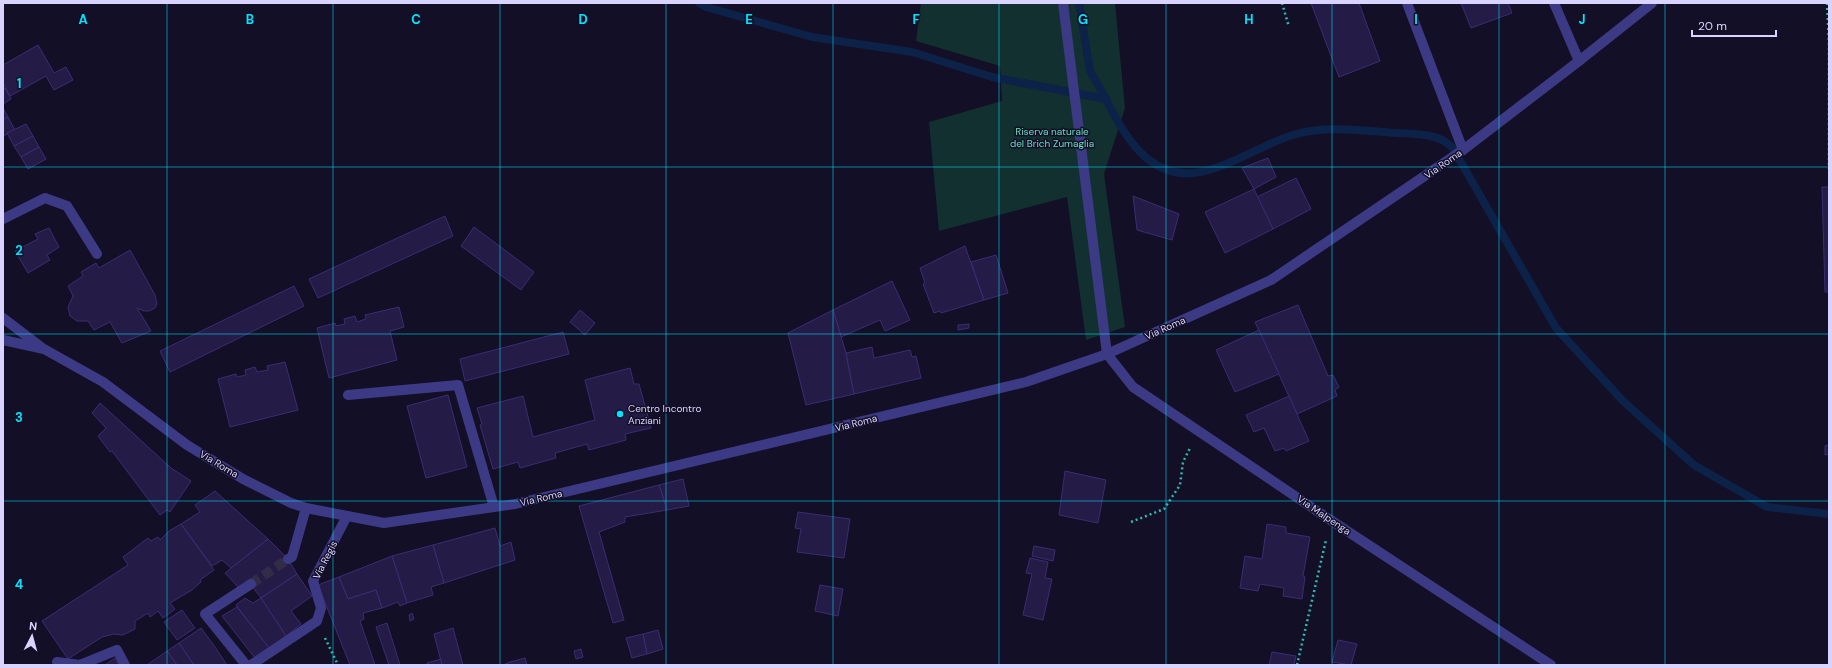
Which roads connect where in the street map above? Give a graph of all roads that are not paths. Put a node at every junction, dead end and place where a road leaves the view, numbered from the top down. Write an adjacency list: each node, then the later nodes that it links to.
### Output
1 (1064, 3): 12 (street)
2 (1407, 3): 6 (street)
3 (1554, 3): 5 (street)
4 (1652, 3): 5 (street, Via Roma)
5 (1579, 61): 6 (street, Via Roma)
6 (1462, 151): 12 (street, Via Roma)
7 (3, 219): 8 (street)
8 (97, 254)
9 (3, 318): 11 (street)
10 (3, 340): 11 (street, Via Roma)
11 (44, 349): 15 (street, Via Roma)
12 (1107, 354): 14 (street, Via Roma); 23 (street, Via Malpenga)
13 (348, 396): 14 (street)
14 (494, 507): 16 (street, Via Roma)
15 (306, 508): 16 (street, Via Roma); 17 (street)
16 (348, 516): 22 (street, Via Regis)
17 (288, 559)
18 (251, 584): 21 (street)
19 (57, 662): 20 (street)
20 (125, 665)
21 (246, 665)
22 (251, 665)
23 (1551, 665)

